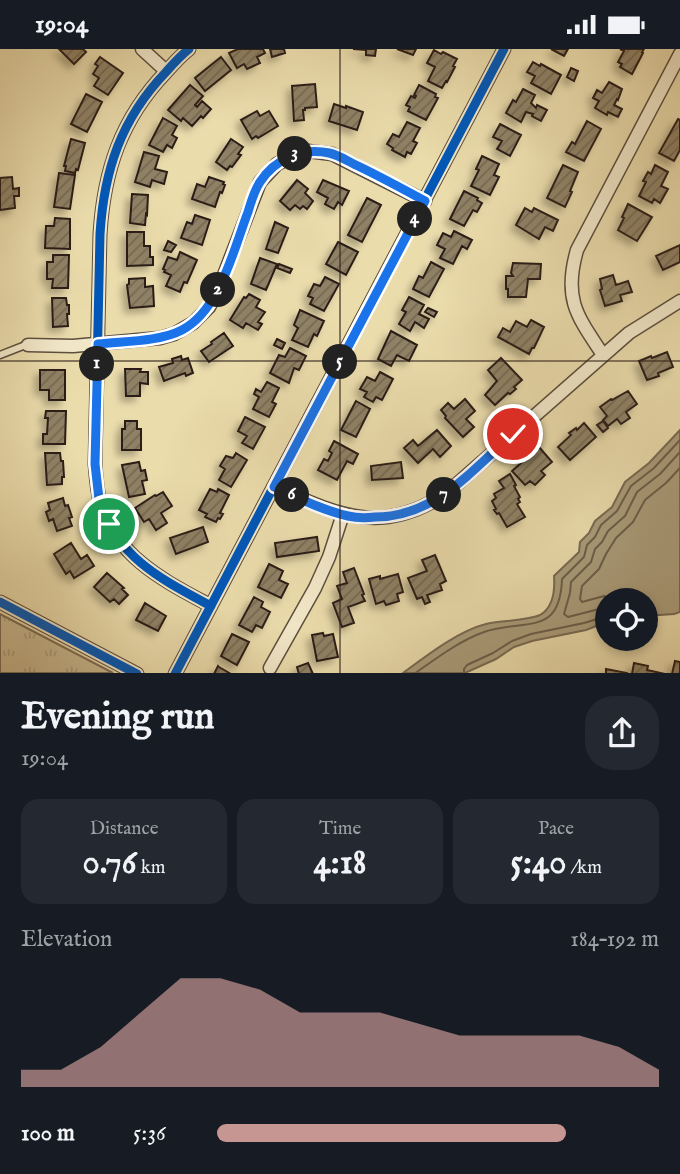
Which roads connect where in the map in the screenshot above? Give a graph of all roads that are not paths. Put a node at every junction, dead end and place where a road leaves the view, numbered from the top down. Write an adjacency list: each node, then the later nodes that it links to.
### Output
1 (142, 49): 5 (street)
2 (189, 49): 5 (street)
3 (501, 50): 6 (street)
4 (680, 54): 11 (street)
5 (166, 71): 8 (street)
6 (425, 201): 8 (street); 12 (street)
7 (680, 301): 11 (street)
8 (98, 344): 9 (street); 15 (street)
9 (29, 345): 10 (lane)
10 (0, 355)
11 (603, 355): 13 (street)
12 (274, 487): 13 (street); 15 (street)
13 (343, 514): 16 (street)
14 (0, 602): 17 (street)
15 (211, 606): 18 (street)
16 (270, 668)
17 (135, 673)
18 (177, 673)

